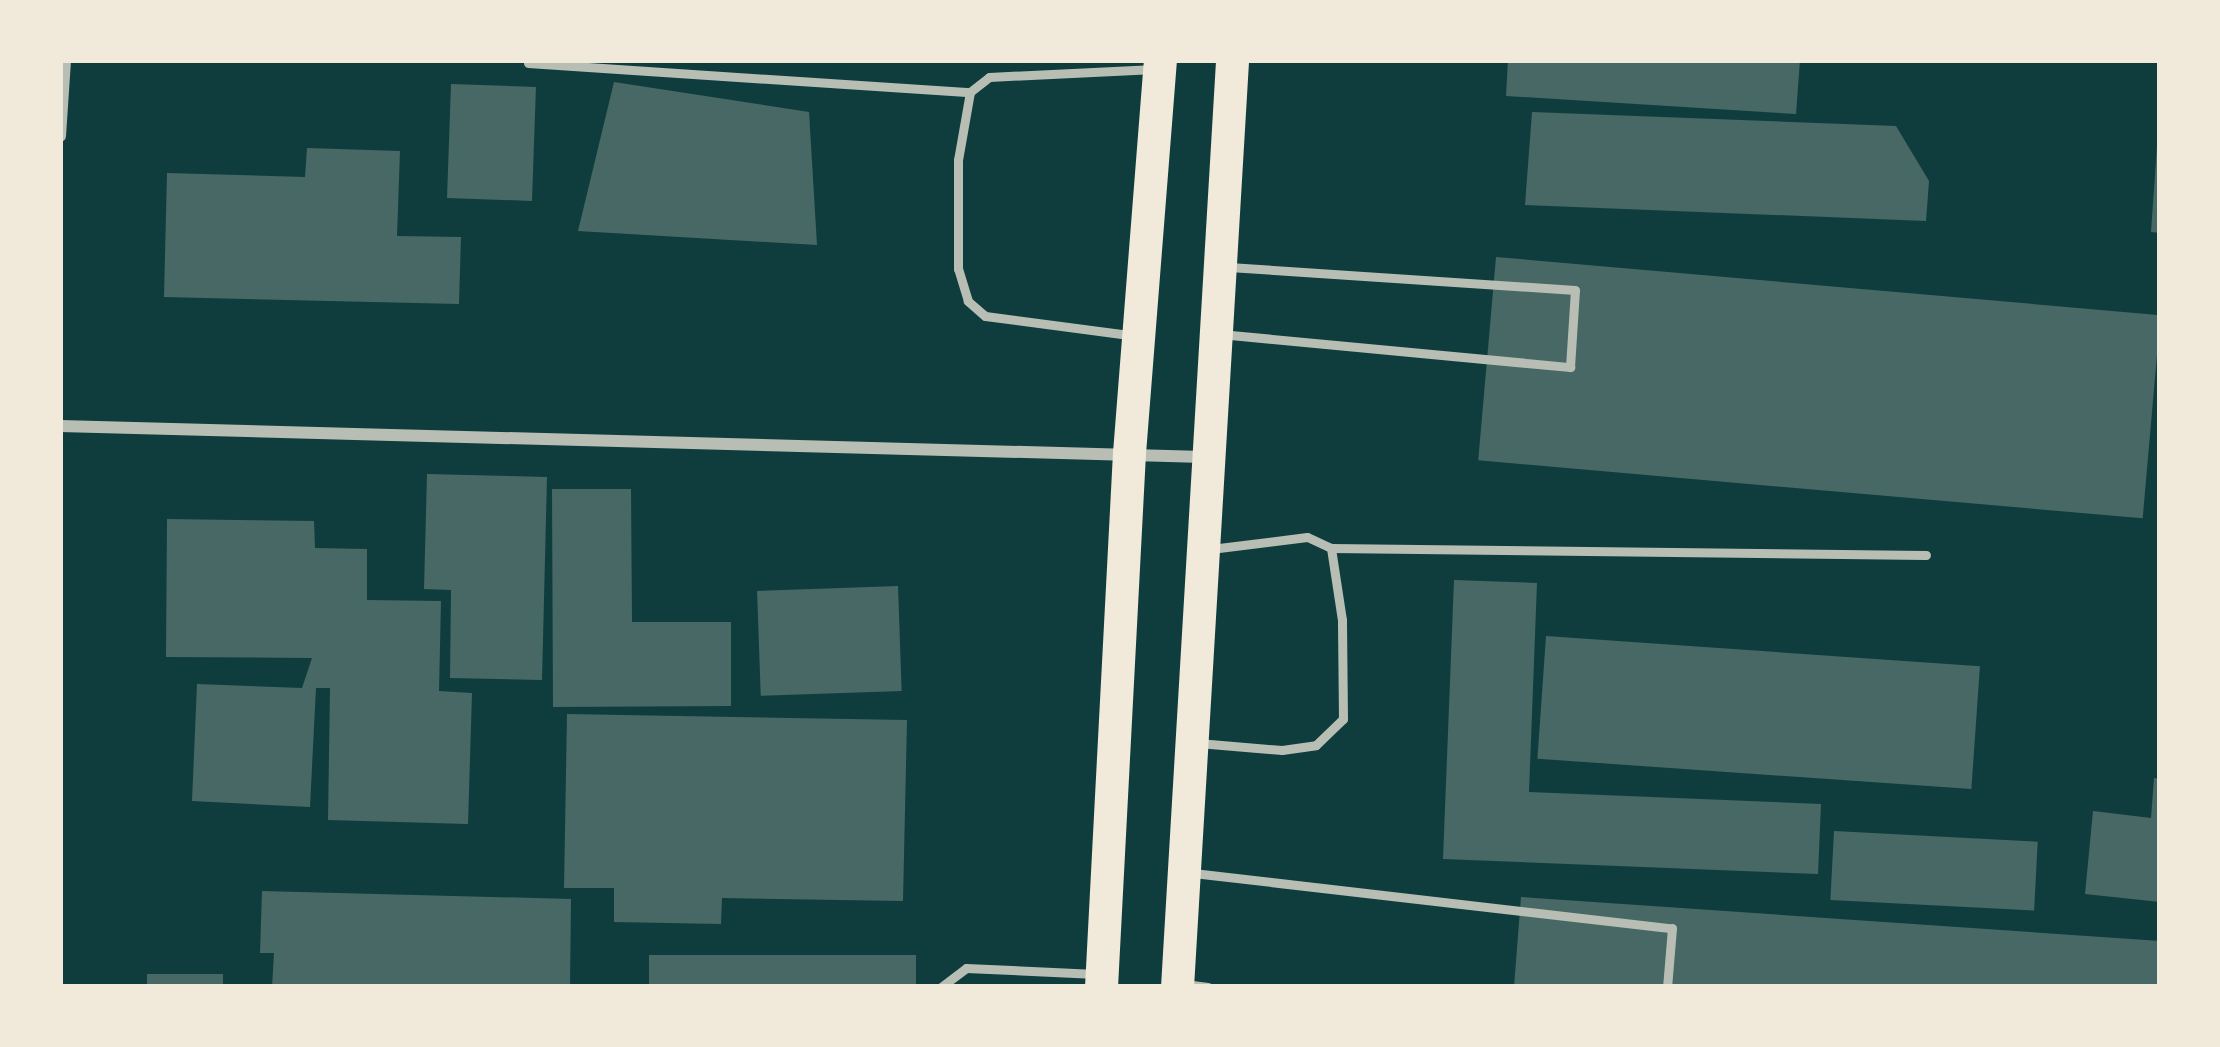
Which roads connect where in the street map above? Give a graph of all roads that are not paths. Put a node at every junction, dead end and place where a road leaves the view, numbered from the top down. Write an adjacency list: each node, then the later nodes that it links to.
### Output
1 (65, 60): 6 (street)
2 (1232, 60): 7 (highway)
3 (528, 63): 5 (lane)
4 (1160, 64): 5 (lane); 9 (highway)
5 (970, 92): 9 (lane)
6 (60, 136)
7 (1218, 266): 8 (highway); 8 (lane)
8 (1213, 333): 12 (highway)
9 (1140, 337): 11 (highway)
10 (60, 426): 11 (street)
11 (1129, 453): 12 (street); 18 (highway)
12 (1206, 457): 14 (highway)
13 (1331, 548): 14 (lane); 15 (lane); 16 (lane)
14 (1199, 550): 16 (highway)
15 (1926, 555)
16 (1193, 742): 17 (highway)
17 (1184, 872): 19 (highway); 21 (lane)
18 (1101, 981): 20 (lane)
19 (1188, 986)
20 (941, 987)
21 (1667, 987)

